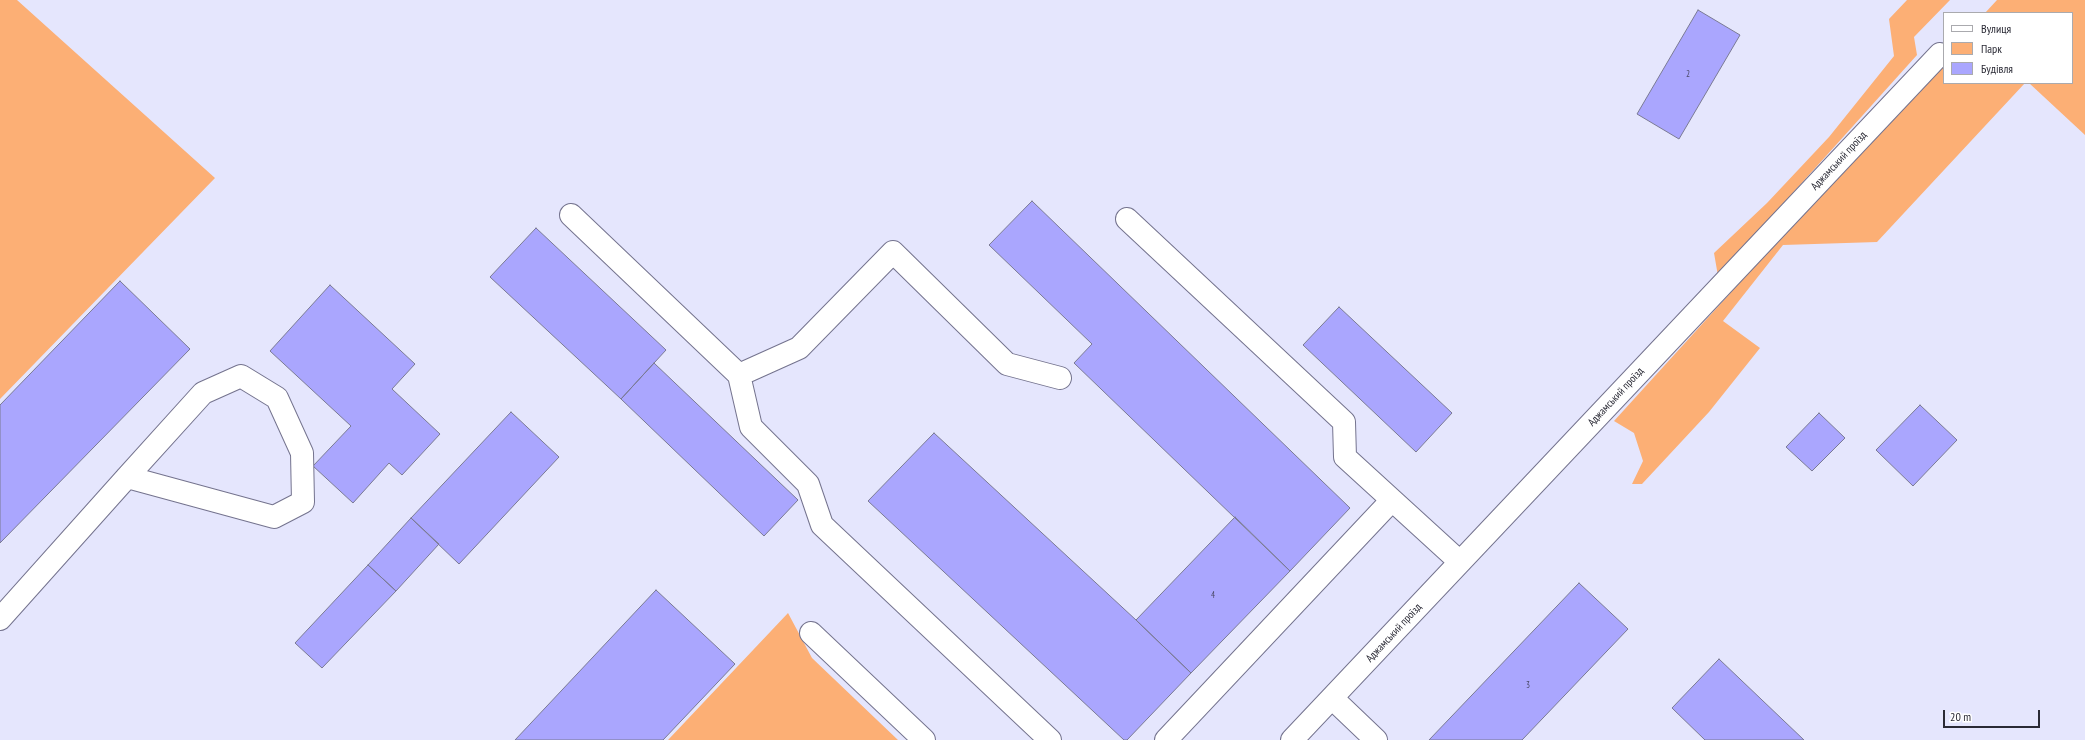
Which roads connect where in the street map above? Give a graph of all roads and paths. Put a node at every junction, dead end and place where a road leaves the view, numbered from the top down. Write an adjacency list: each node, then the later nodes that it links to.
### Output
1 (1940, 54): 8 (street, Аджамський проїзд)
2 (571, 215): 4 (street)
3 (1127, 219): 7 (street)
4 (739, 375): 5 (street); 13 (street)
5 (1060, 378)
6 (127, 477): 6 (street); 9 (street)
7 (1392, 500): 8 (street); 14 (street)
8 (1460, 562): 11 (street, Аджамський проїзд)
9 (0, 619)
10 (811, 633): 12 (street)
11 (1332, 698): 15 (street, Аджамський проїзд); 16 (street)
12 (924, 740)
13 (1050, 740)
14 (1166, 740)
15 (1292, 740)
16 (1376, 740)

